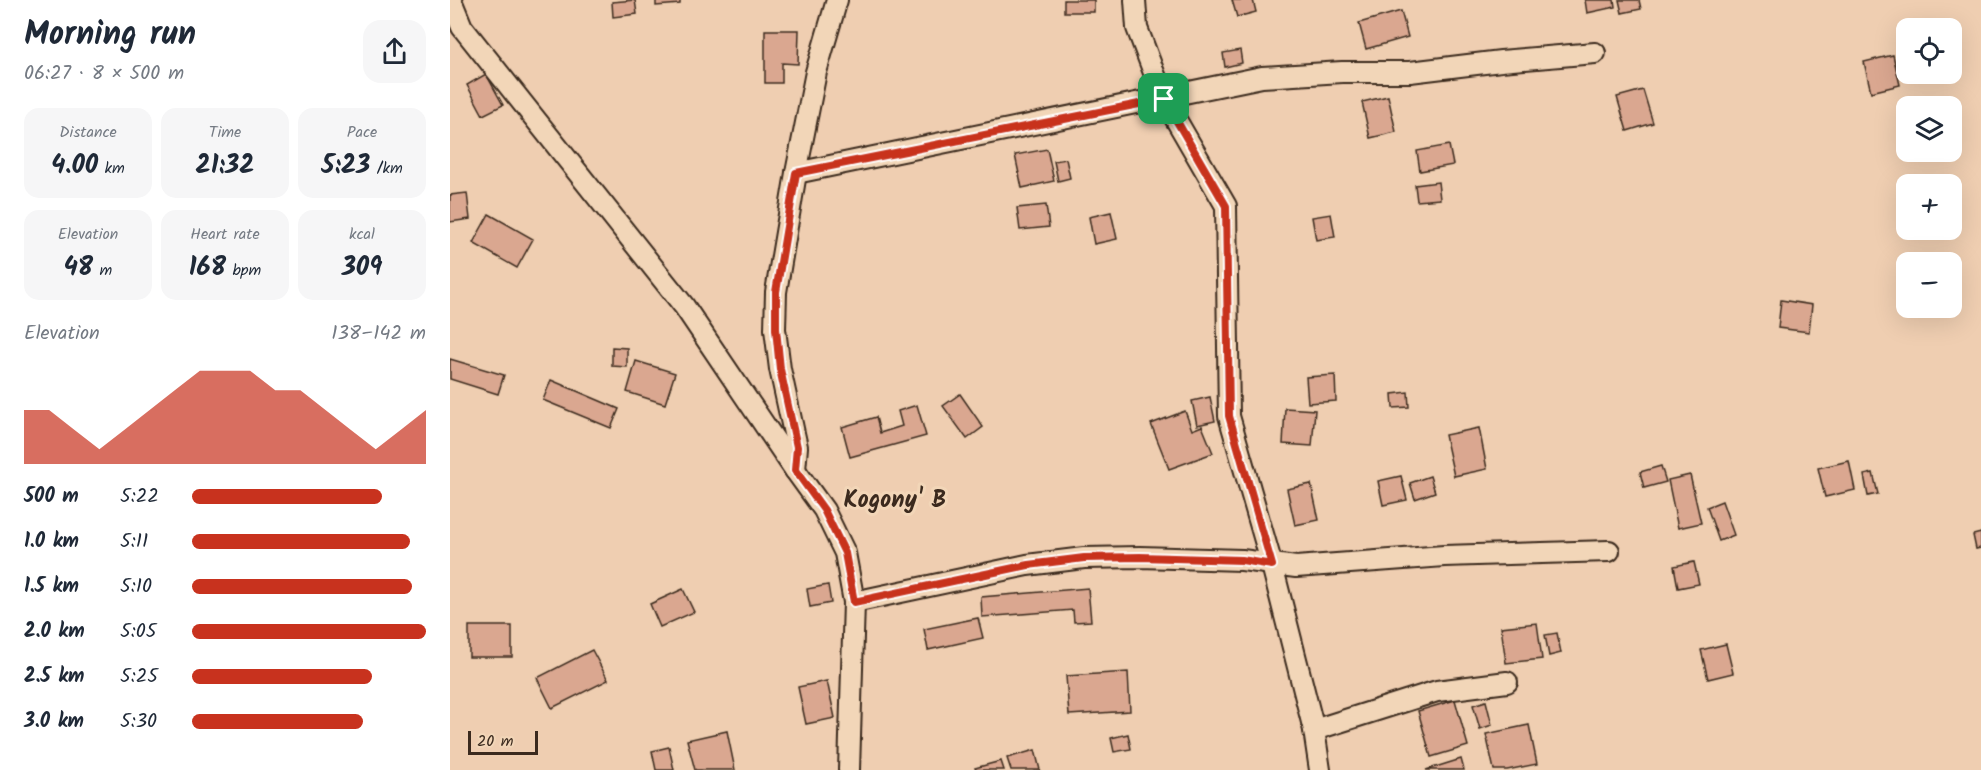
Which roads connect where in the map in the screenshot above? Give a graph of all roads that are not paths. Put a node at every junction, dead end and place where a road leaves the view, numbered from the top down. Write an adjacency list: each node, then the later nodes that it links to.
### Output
1 (450, 0): 4 (street)
2 (837, 0): 7 (street)
3 (1135, 0): 6 (street)
4 (456, 30): 8 (street)
5 (1595, 53): 6 (street)
6 (1164, 99): 7 (street); 10 (street)
7 (796, 173): 8 (street)
8 (795, 470): 11 (street)
9 (1609, 551): 10 (street)
10 (1272, 565): 11 (street); 13 (street)
11 (854, 602): 14 (street)
12 (1507, 682): 13 (street)
13 (1314, 730): 15 (street)
14 (849, 770)
15 (1320, 770)

